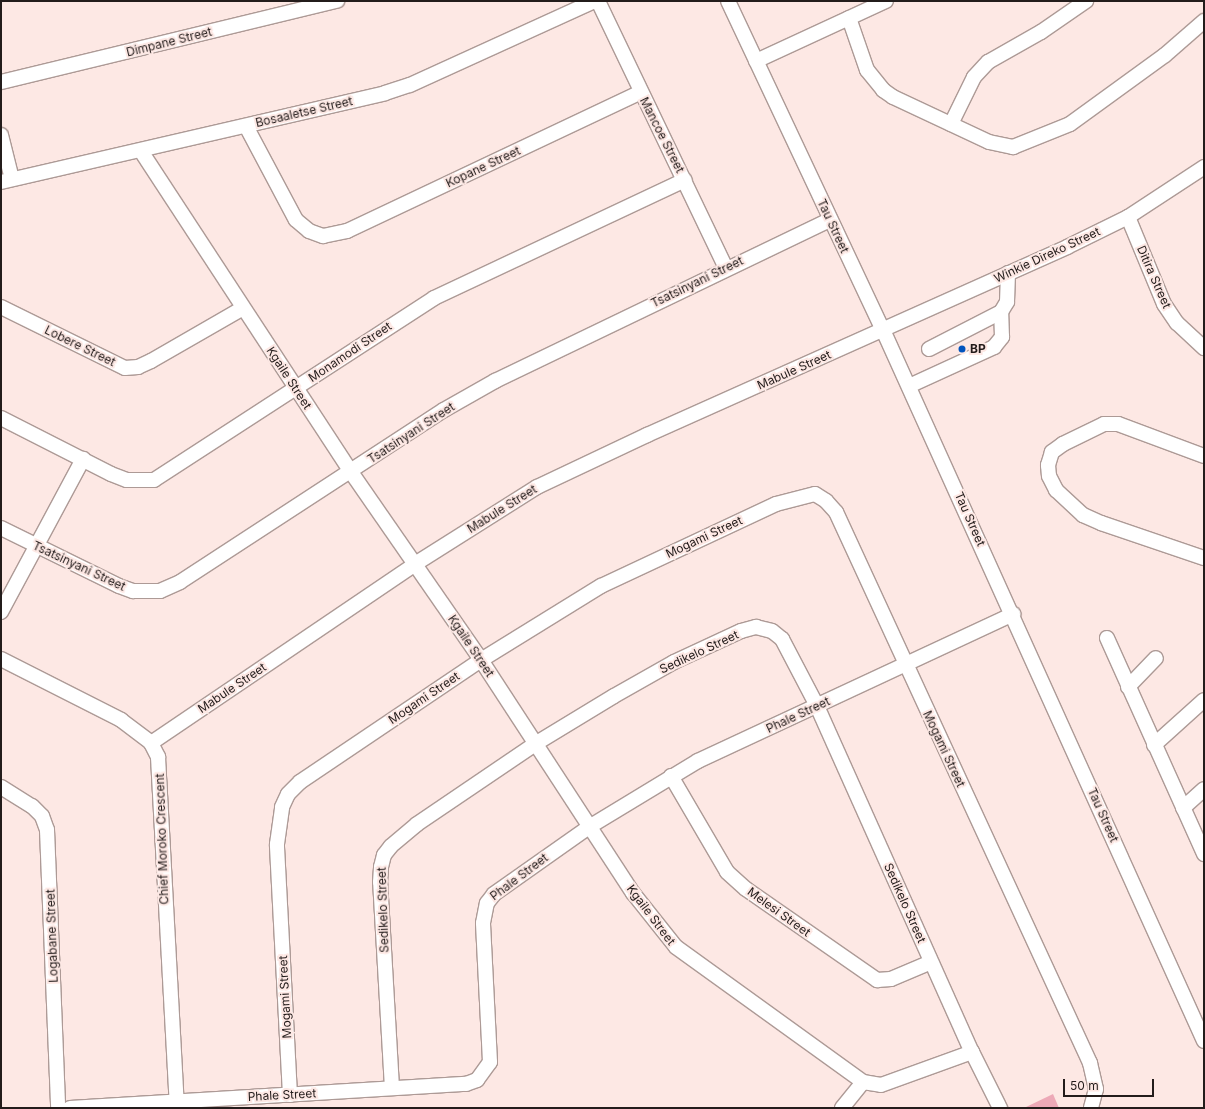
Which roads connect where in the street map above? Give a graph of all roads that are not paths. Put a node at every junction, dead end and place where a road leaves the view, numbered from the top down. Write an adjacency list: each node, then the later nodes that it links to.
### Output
1 (337, 1): 10 (street, Dimpane Street)
2 (594, 1): 13 (street, Bosaaletse Street)
3 (598, 1): 11 (street, Mancoe Street)
4 (728, 1): 9 (street, Tau Street)
5 (886, 1): 7 (street)
6 (1086, 1): 12 (street)
7 (849, 18): 9 (street); 12 (street)
8 (1204, 21): 12 (street)
9 (756, 61): 20 (street, Tau Street)
10 (1, 82)
11 (641, 92): 13 (street, Kopane Street); 18 (street, Mancoe Street)
12 (951, 124)
13 (246, 126): 15 (street, Bosaaletse Street)
14 (1, 135): 17 (street)
15 (141, 151): 17 (street, Bosaaletse Street); 24 (street, Kgaile Street)
16 (1204, 167): 19 (street, Winkie Direko Street)
17 (6, 180)
18 (685, 180): 21 (street, Mancoe Street); 30 (street, Monamodi Street)
19 (1128, 217): 22 (street, Winkie Direko Street); 27 (street, Ditira Street)
20 (830, 220): 21 (street, Tsatsinyani Street); 26 (street, Tau Street)
21 (726, 268): 34 (street, Tsatsinyani Street)
22 (1008, 273): 25 (street); 26 (street, Winkie Direko Street)
23 (1, 307): 24 (street, Lobere Street)
24 (243, 308): 30 (street, Kgaile Street)
25 (1001, 312): 28 (street); 29 (street)
26 (883, 330): 29 (street, Tau Street); 38 (street, Mabule Street)
27 (1204, 348)
28 (929, 349)
29 (909, 386): 40 (street, Tau Street)
30 (296, 389): 33 (street, Monamodi Street); 34 (street, Kgaile Street)
31 (1, 418): 33 (street, Monamodi Street)
32 (1204, 456): 37 (street)
33 (83, 459): 36 (street)
34 (351, 472): 36 (street, Tsatsinyani Street); 38 (street, Kgaile Street)
35 (1, 528): 36 (street, Tsatsinyani Street)
36 (37, 546): 39 (street)
37 (1204, 558)
38 (415, 564): 44 (street, Kgaile Street); 49 (street, Mabule Street)
39 (1, 612)
40 (1013, 614): 45 (street, Phale Street); 59 (street, Tau Street)
41 (1107, 638): 46 (street)
42 (1156, 658): 46 (street)
43 (1, 659): 49 (street)
44 (481, 660): 45 (street, Mogami Street); 50 (street, Kgaile Street); 63 (street, Mogami Street)
45 (905, 664): 48 (street, Phale Street); 65 (street, Mogami Street)
46 (1128, 687): 51 (street)
47 (1204, 700): 51 (street)
48 (817, 706): 50 (street, Sedikelo Street); 52 (street, Phale Street); 58 (street, Sedikelo Street)
49 (151, 743): 64 (street, Chief Moroko Crescent)
50 (535, 744): 56 (street, Kgaile Street); 62 (street, Sedikelo Street)
51 (1154, 745): 55 (street)
52 (672, 776): 56 (street, Phale Street); 58 (street, Melesi Street)
53 (1, 787): 66 (street, Logabane Street)
54 (1204, 789): 55 (street)
55 (1183, 808): 57 (street)
56 (589, 827): 61 (street, Kgaile Street); 62 (street, Phale Street)
57 (1204, 854)
58 (931, 962): 60 (street, Sedikelo Street)
59 (1204, 1041)
60 (972, 1052): 61 (street); 69 (street, Sedikelo Street)
61 (863, 1082): 68 (street)
62 (392, 1088): 63 (street, Phale Street)
63 (290, 1095): 64 (street, Phale Street)
64 (177, 1105): 67 (street, Phale Street)
65 (1093, 1105)
66 (58, 1108)
67 (70, 1108)
68 (842, 1108)
69 (1000, 1108)

